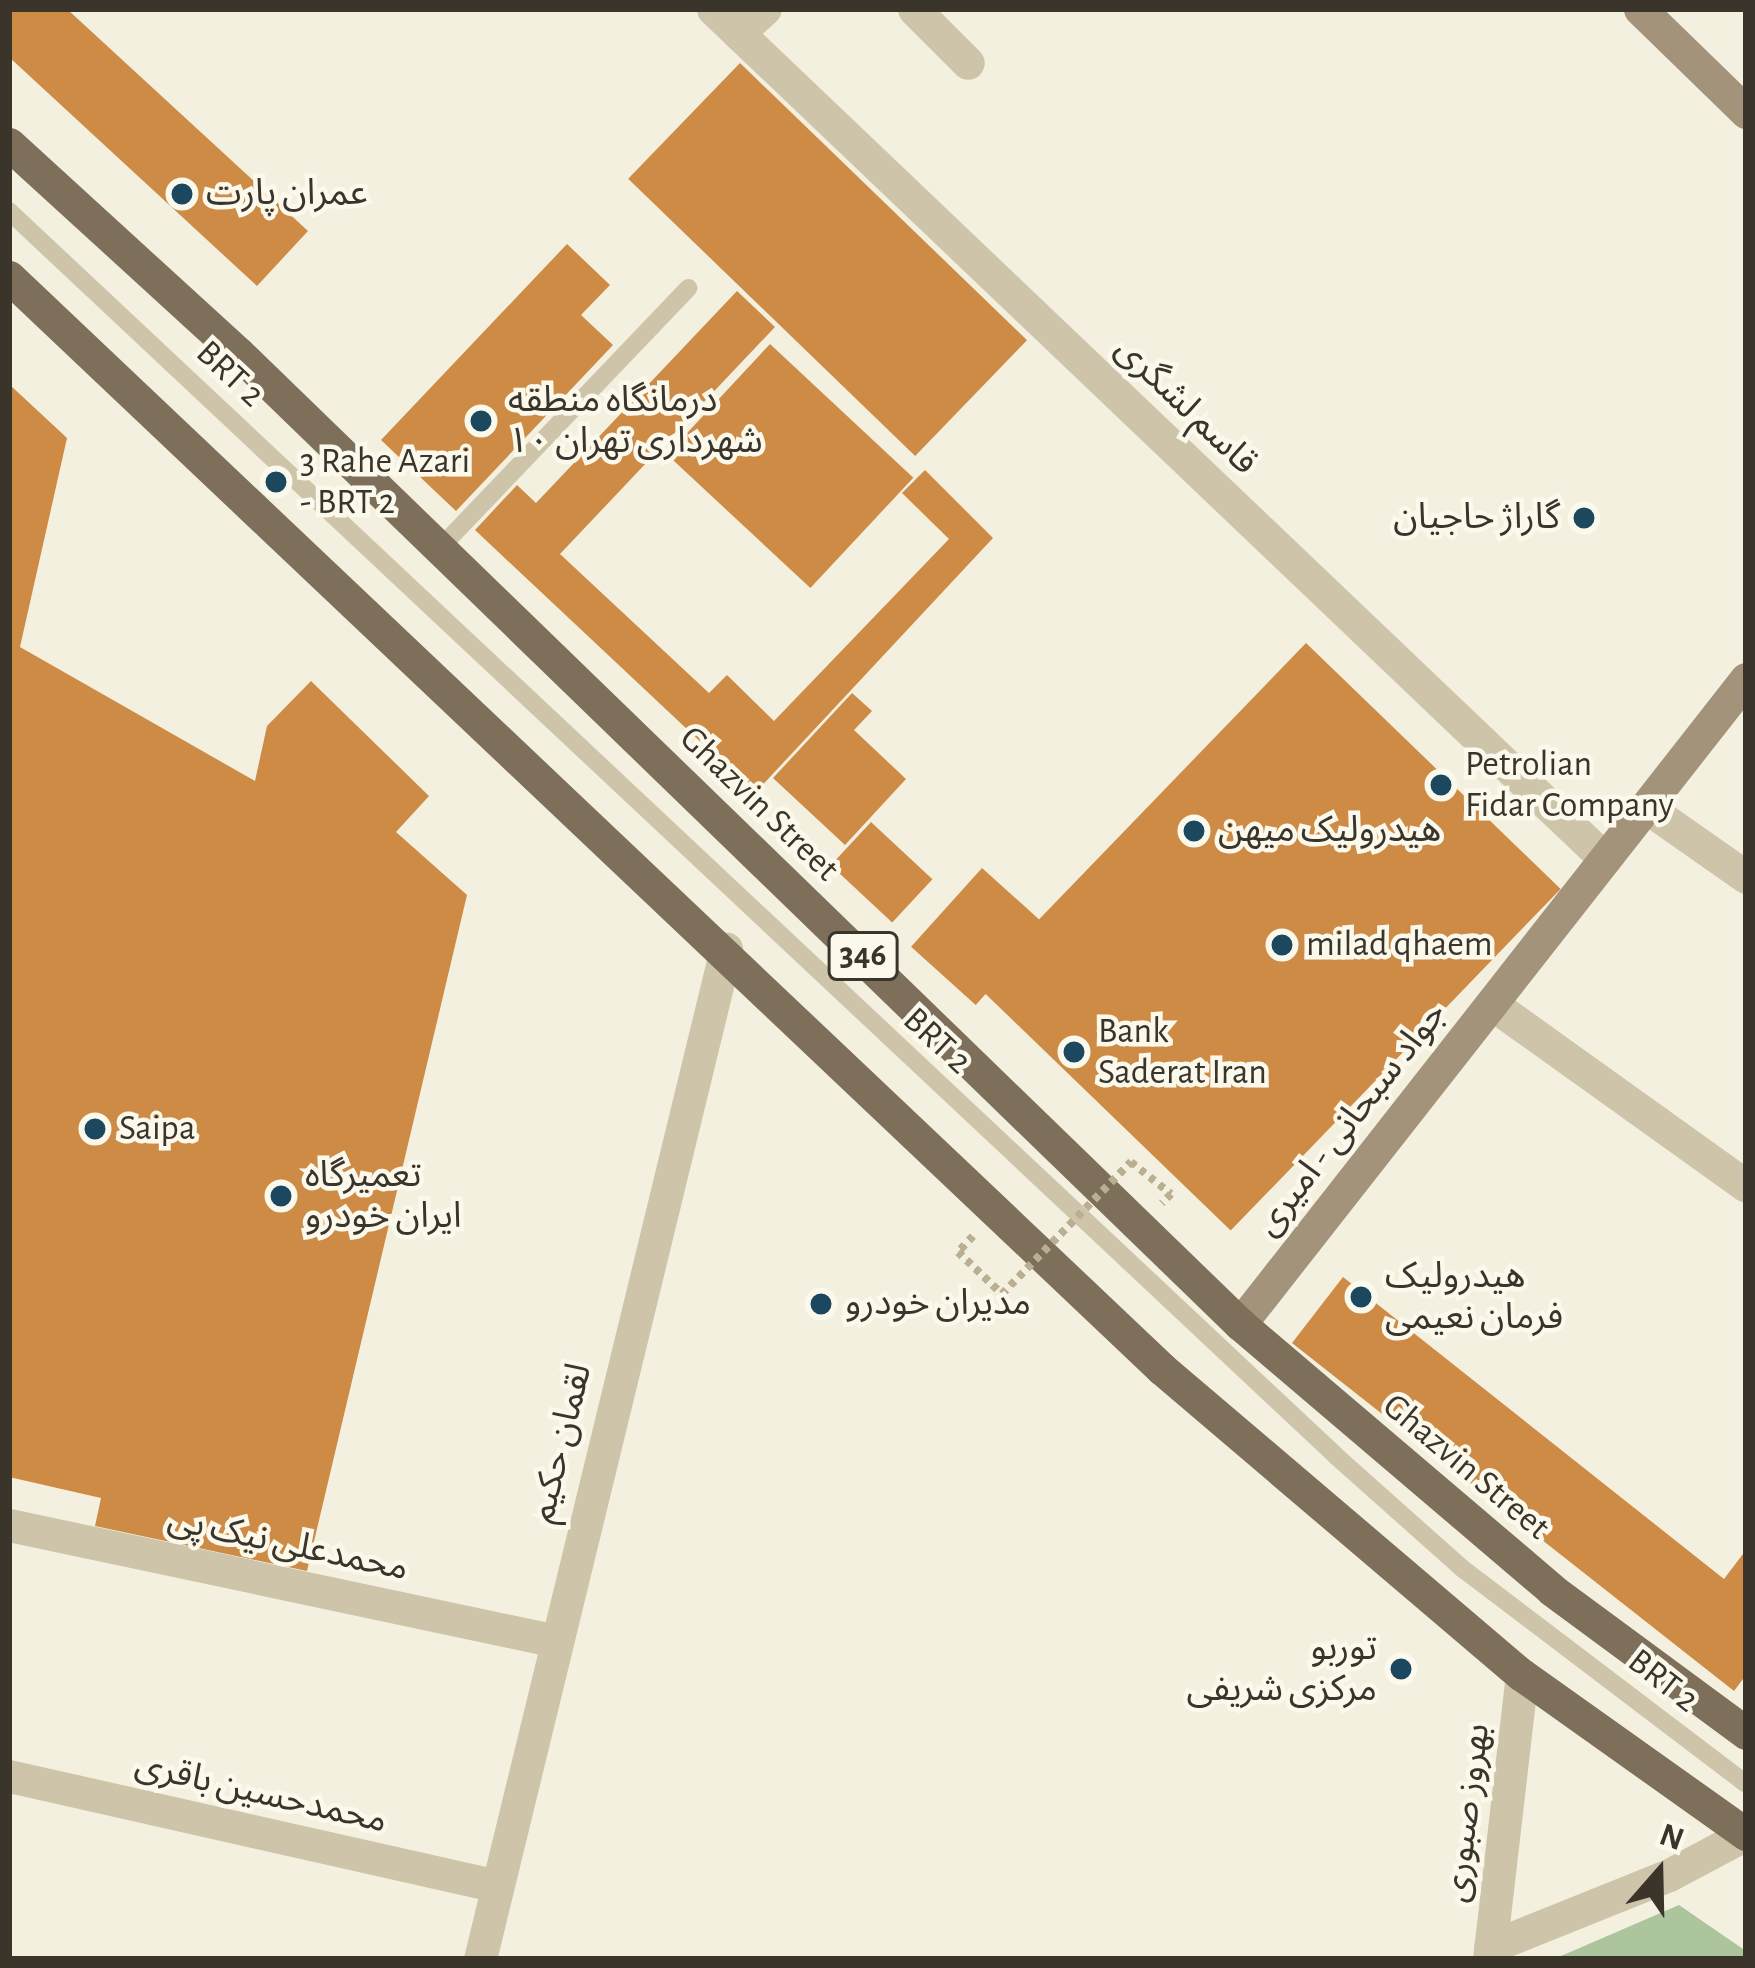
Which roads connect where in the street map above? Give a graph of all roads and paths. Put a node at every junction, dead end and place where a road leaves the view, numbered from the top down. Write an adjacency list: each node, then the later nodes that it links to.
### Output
1 (713, 9): 5 (street, قاسم لشگری)
2 (765, 9): 5 (street)
3 (914, 9): 6 (street)
4 (1640, 9): 7 (main road)
5 (738, 33): 15 (street, قاسم لشگری)
6 (968, 63)
7 (1746, 112)
8 (9, 144): 12 (main road, Ghazvin Street / 346)
9 (9, 212): 28 (lane, BRT 2)
10 (9, 277): 17 (main road, 346)
11 (688, 287): 12 (lane)
12 (439, 549): 22 (main road, Ghazvin Street / 346)
13 (1746, 679): 14 (main road, جواد سبحانی - امیری)
14 (1646, 807): 15 (main road, جواد سبحانی - امیری); 16 (street)
15 (1605, 859): 18 (main road, جواد سبحانی - امیری)
16 (1746, 878)
17 (726, 949): 24 (street, لقمان حکیم); 25 (main road, 346)
18 (1492, 1004): 19 (street); 22 (main road, جواد سبحانی - امیری)
19 (1746, 1186)
20 (1171, 1194): 21 (path, bridge)
21 (958, 1252)
22 (1240, 1324): 26 (main road, Ghazvin Street / 346)
23 (9, 1525): 24 (street, محمدعلی نیک پی)
24 (552, 1640): 30 (street, لقمان حکیم)
25 (1522, 1675): 29 (main road, 346); 31 (street, بهروز صبوری)
26 (1746, 1733)
27 (9, 1776): 30 (street, محمدحسین باقری)
28 (1746, 1784)
29 (1746, 1834): 31 (street)
30 (496, 1886): 32 (street, لقمان حکیم)
31 (1490, 1953)
32 (480, 1959)

